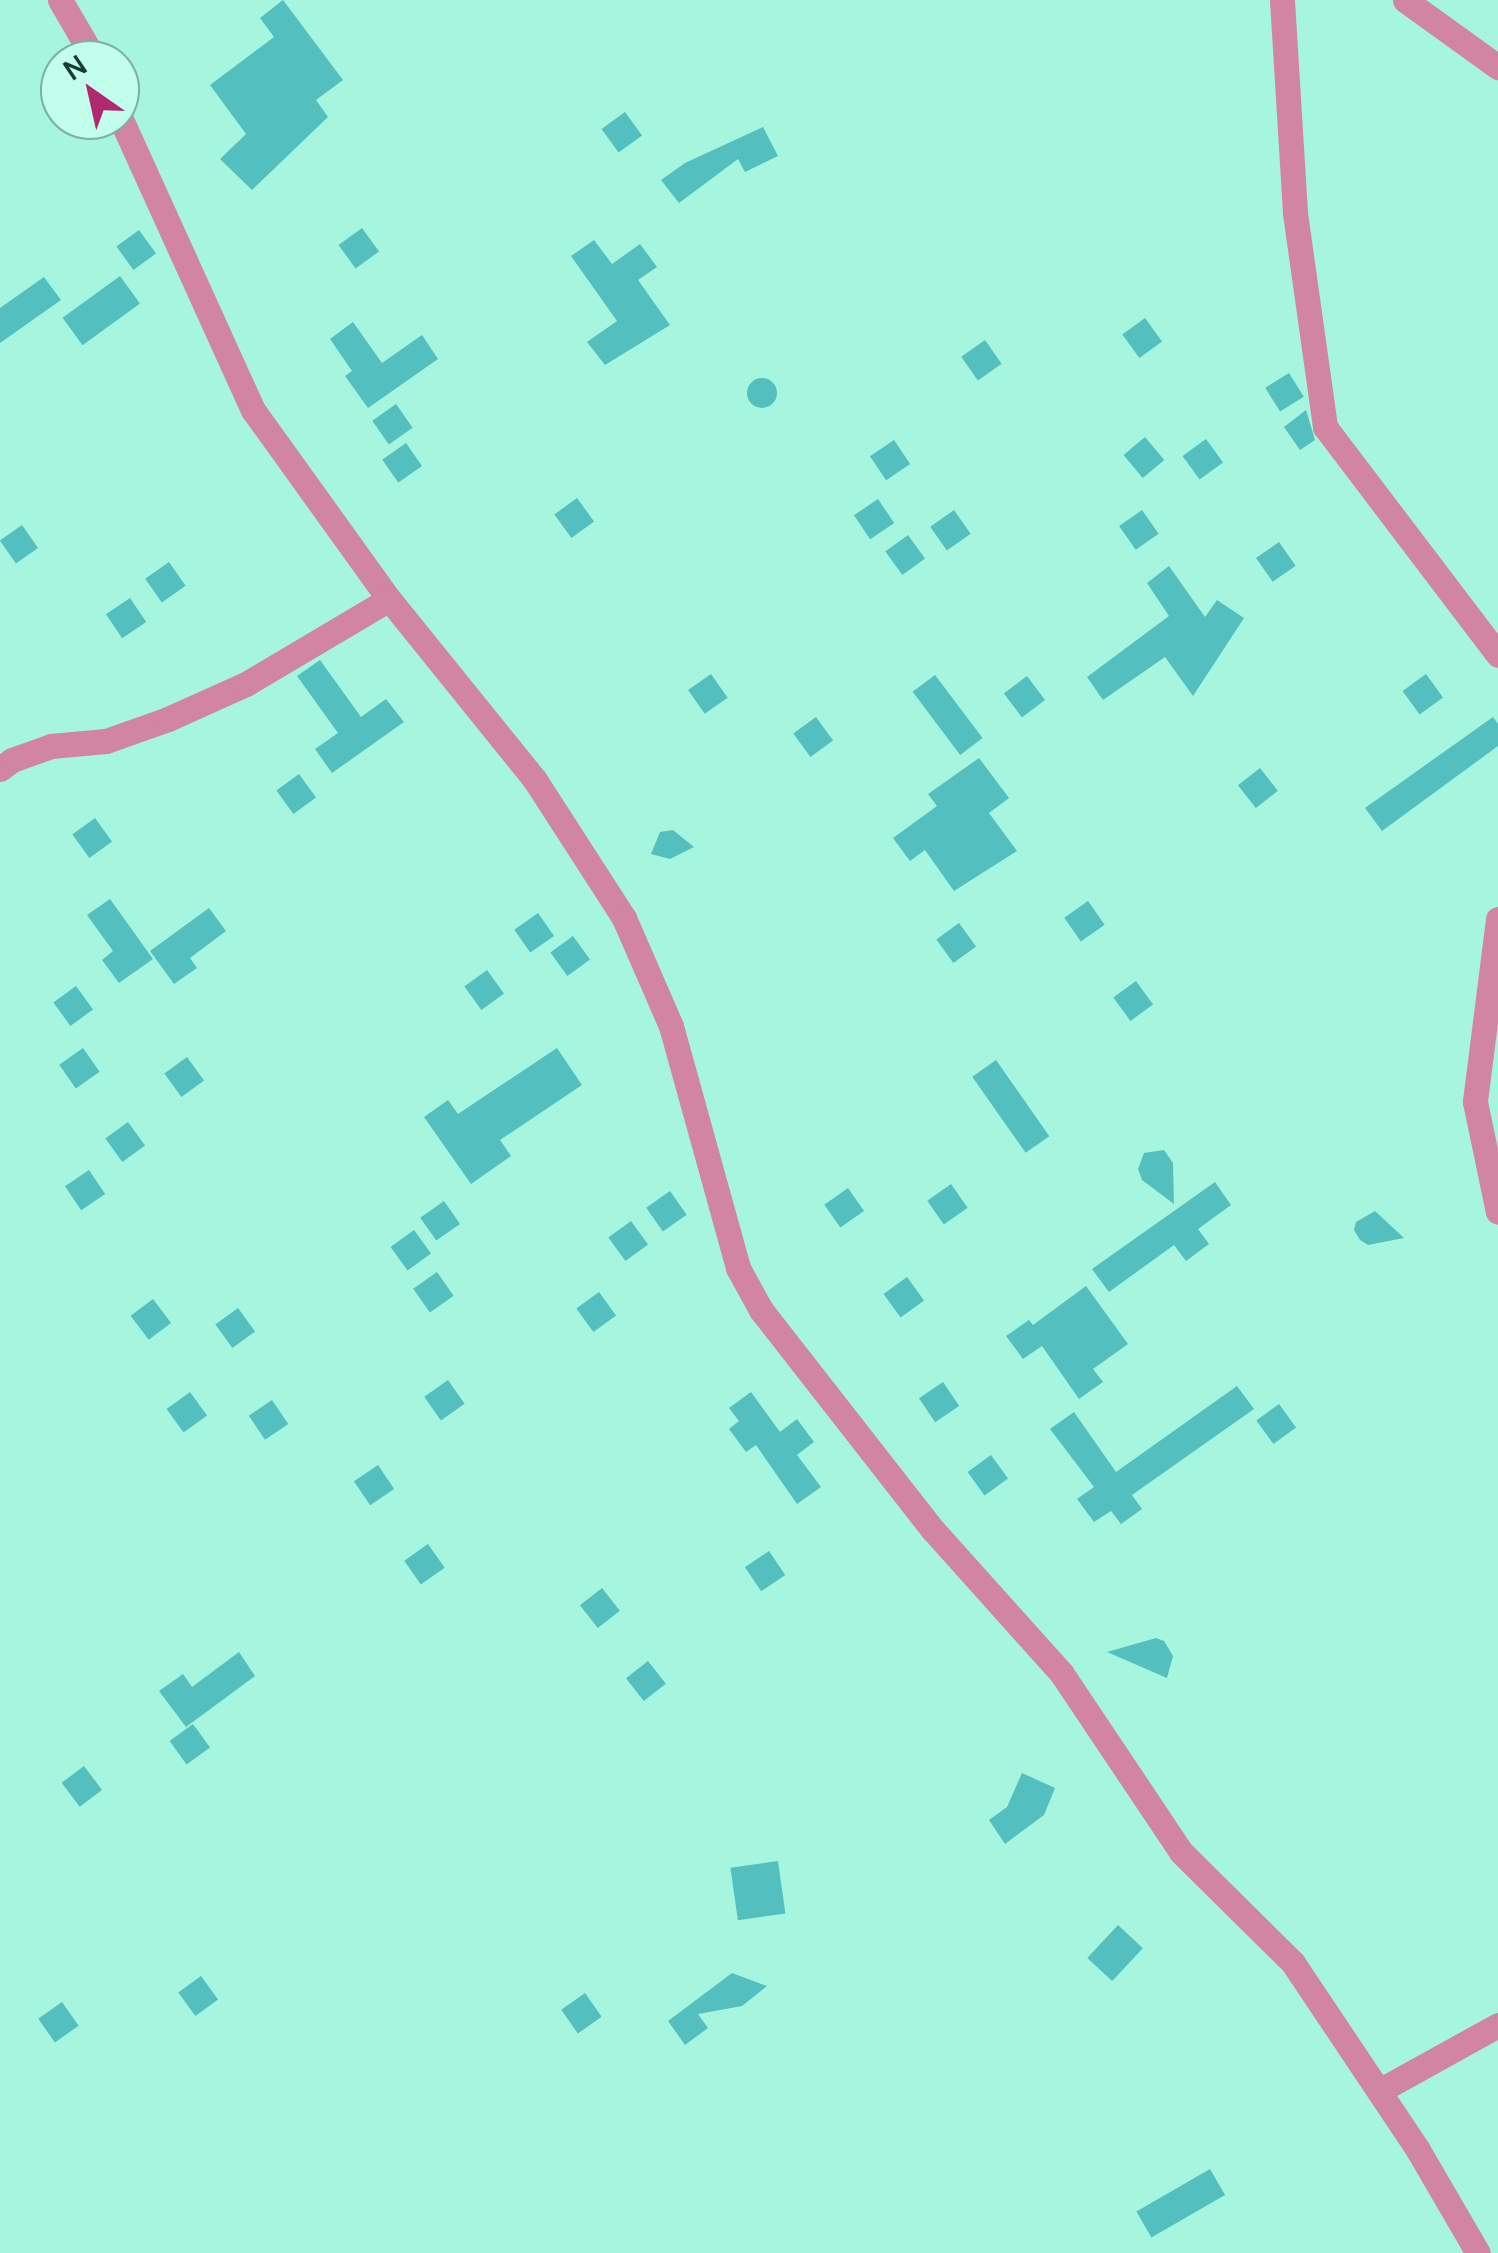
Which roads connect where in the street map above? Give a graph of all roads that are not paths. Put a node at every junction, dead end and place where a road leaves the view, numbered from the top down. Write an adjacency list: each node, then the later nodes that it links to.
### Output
1 (60, 0): 4 (street)
2 (1282, 0): 8 (street)
3 (1404, 0): 5 (street)
4 (83, 40)
5 (1498, 67)
6 (130, 140): 7 (street)
7 (389, 599): 9 (street); 13 (street)
8 (1498, 655)
9 (0, 769)
10 (1498, 919): 11 (street)
11 (1498, 1212)
12 (1498, 2025): 13 (street)
13 (1380, 2091): 14 (street)
14 (1478, 2253)

